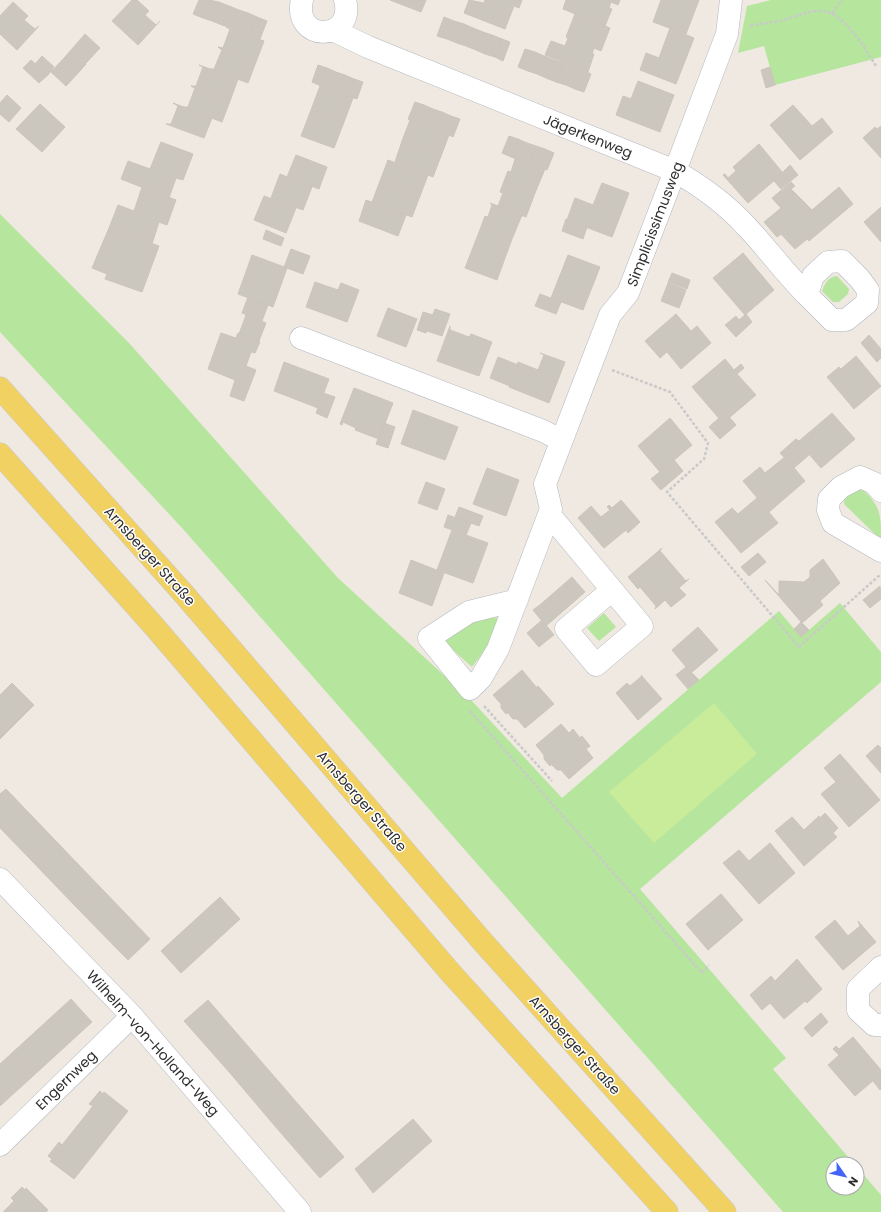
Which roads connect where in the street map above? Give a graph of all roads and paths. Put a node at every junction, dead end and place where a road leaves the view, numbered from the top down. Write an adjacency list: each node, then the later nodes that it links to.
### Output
1 (302, 0): 7 (street, Jägerkenweg)
2 (345, 0): 7 (street)
3 (731, 0): 6 (street, Simplicissimusweg)
4 (842, 0): 5 (path)
5 (832, 13): 6 (path); 8 (path)
6 (728, 24): 9 (street, Simplicissimusweg)
7 (333, 30): 9 (street, Jägerkenweg)
8 (876, 66)
9 (675, 171): 10 (street, Jägerkenweg); 12 (street, Simplicissimusweg)
10 (807, 295)
11 (301, 338): 14 (street)
12 (591, 363): 14 (street, Simplicissimusweg); 19 (path)
13 (0, 388): 32 (main road, Arnsberger Straße)
14 (561, 440): 17 (street, Simplicissimusweg)
15 (0, 454): 31 (main road)
16 (881, 491): 18 (street)
17 (549, 514): 20 (street); 21 (street, Simplicissimusweg)
18 (881, 551)
19 (881, 574)
20 (612, 590)
21 (517, 600): 22 (street, Simplicissimusweg); 22 (street)
22 (470, 689): 23 (path); 25 (path)
23 (552, 782)
24 (0, 879): 27 (street, Wilhelm-von-Holland-Weg)
25 (708, 965)
26 (881, 967): 28 (street)
27 (132, 1016): 29 (street, Engernweg); 30 (street, Wilhelm-von-Holland-Weg)
28 (881, 1025)
29 (0, 1145)
30 (300, 1212)
31 (668, 1212)
32 (726, 1212)

